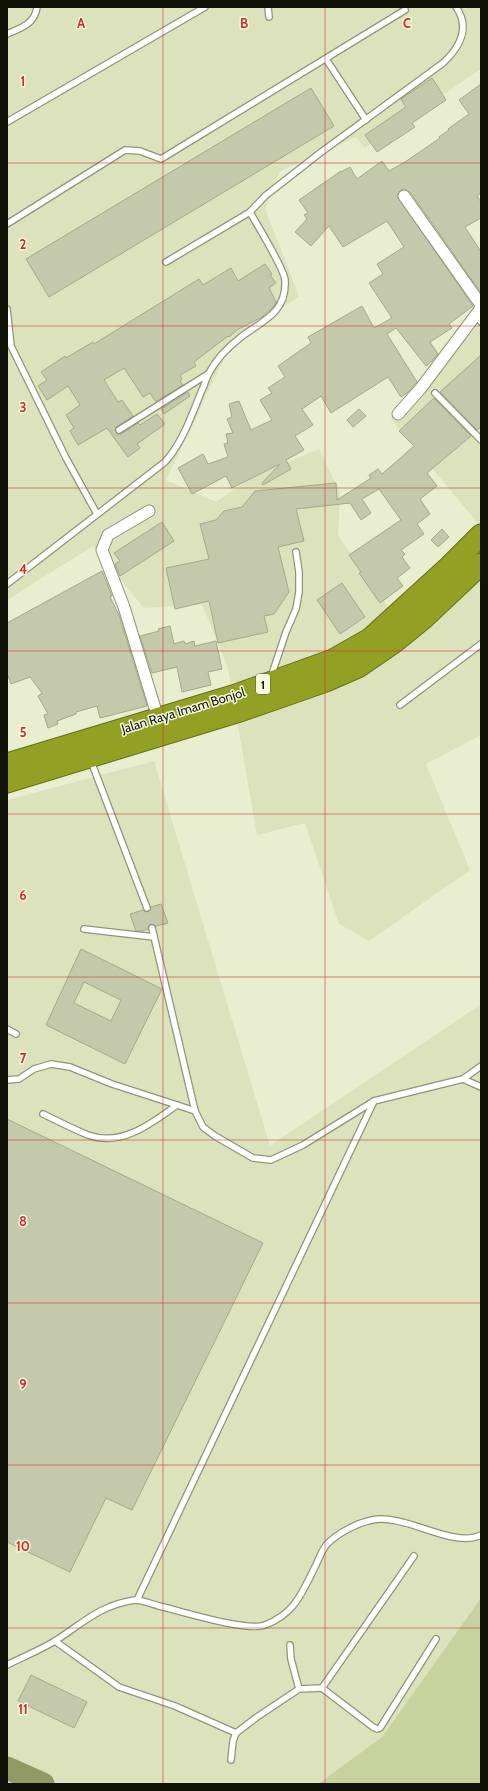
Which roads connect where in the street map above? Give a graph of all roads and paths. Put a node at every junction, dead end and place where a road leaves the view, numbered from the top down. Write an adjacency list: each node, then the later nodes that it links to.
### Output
1 (37, 7): 7 (lane)
2 (205, 7): 10 (lane)
3 (268, 7): 6 (lane)
4 (456, 7): 9 (lane)
5 (405, 10): 8 (lane)
6 (269, 17)
7 (7, 34)
8 (326, 59): 9 (lane); 13 (lane)
9 (366, 120): 12 (lane)
10 (7, 122)
11 (404, 196): 15 (street)
12 (250, 212): 14 (lane); 18 (lane)
13 (7, 224)
14 (166, 262)
15 (481, 305)
16 (7, 309): 24 (lane)
17 (479, 315): 20 (street)
18 (208, 374): 21 (lane); 24 (lane)
19 (435, 393): 22 (lane)
20 (398, 414)
21 (119, 430)
22 (481, 440)
23 (148, 511): 32 (street)
24 (97, 514): 28 (lane)
25 (481, 535): 30 (highway, Jalan Raya Imam Bonjol / 1)
26 (296, 552): 30 (lane)
27 (481, 564): 33 (highway, Jalan Raya Imam Bonjol / 1)
28 (7, 584)
29 (481, 644): 31 (lane)
30 (270, 682): 32 (highway, Jalan Raya Imam Bonjol / 1)
31 (400, 705)
32 (158, 718): 34 (highway, Jalan Raya Imam Bonjol / 1)
33 (90, 757): 35 (highway, Jalan Raya Imam Bonjol / 1); 36 (lane)
34 (7, 764)
35 (7, 782)
36 (147, 908)
37 (152, 928): 39 (lane)
38 (84, 929): 39 (lane)
39 (154, 937): 48 (lane)
40 (7, 1029): 41 (lane)
41 (16, 1034)
42 (481, 1066): 43 (lane)
43 (463, 1079): 45 (lane); 46 (lane)
44 (7, 1080): 47 (lane)
45 (481, 1087)
46 (374, 1101): 48 (lane); 52 (lane)
47 (177, 1105): 48 (lane); 49 (lane)
48 (195, 1111)
49 (43, 1114)
50 (481, 1535): 52 (lane)
51 (414, 1556): 57 (lane)
52 (137, 1600): 54 (lane)
53 (436, 1640): 57 (lane)
54 (55, 1641): 56 (lane); 59 (lane)
55 (290, 1645): 58 (lane)
56 (7, 1665)
57 (322, 1688): 58 (lane)
58 (299, 1689): 59 (lane)
59 (236, 1733): 60 (lane)
60 (231, 1760)

